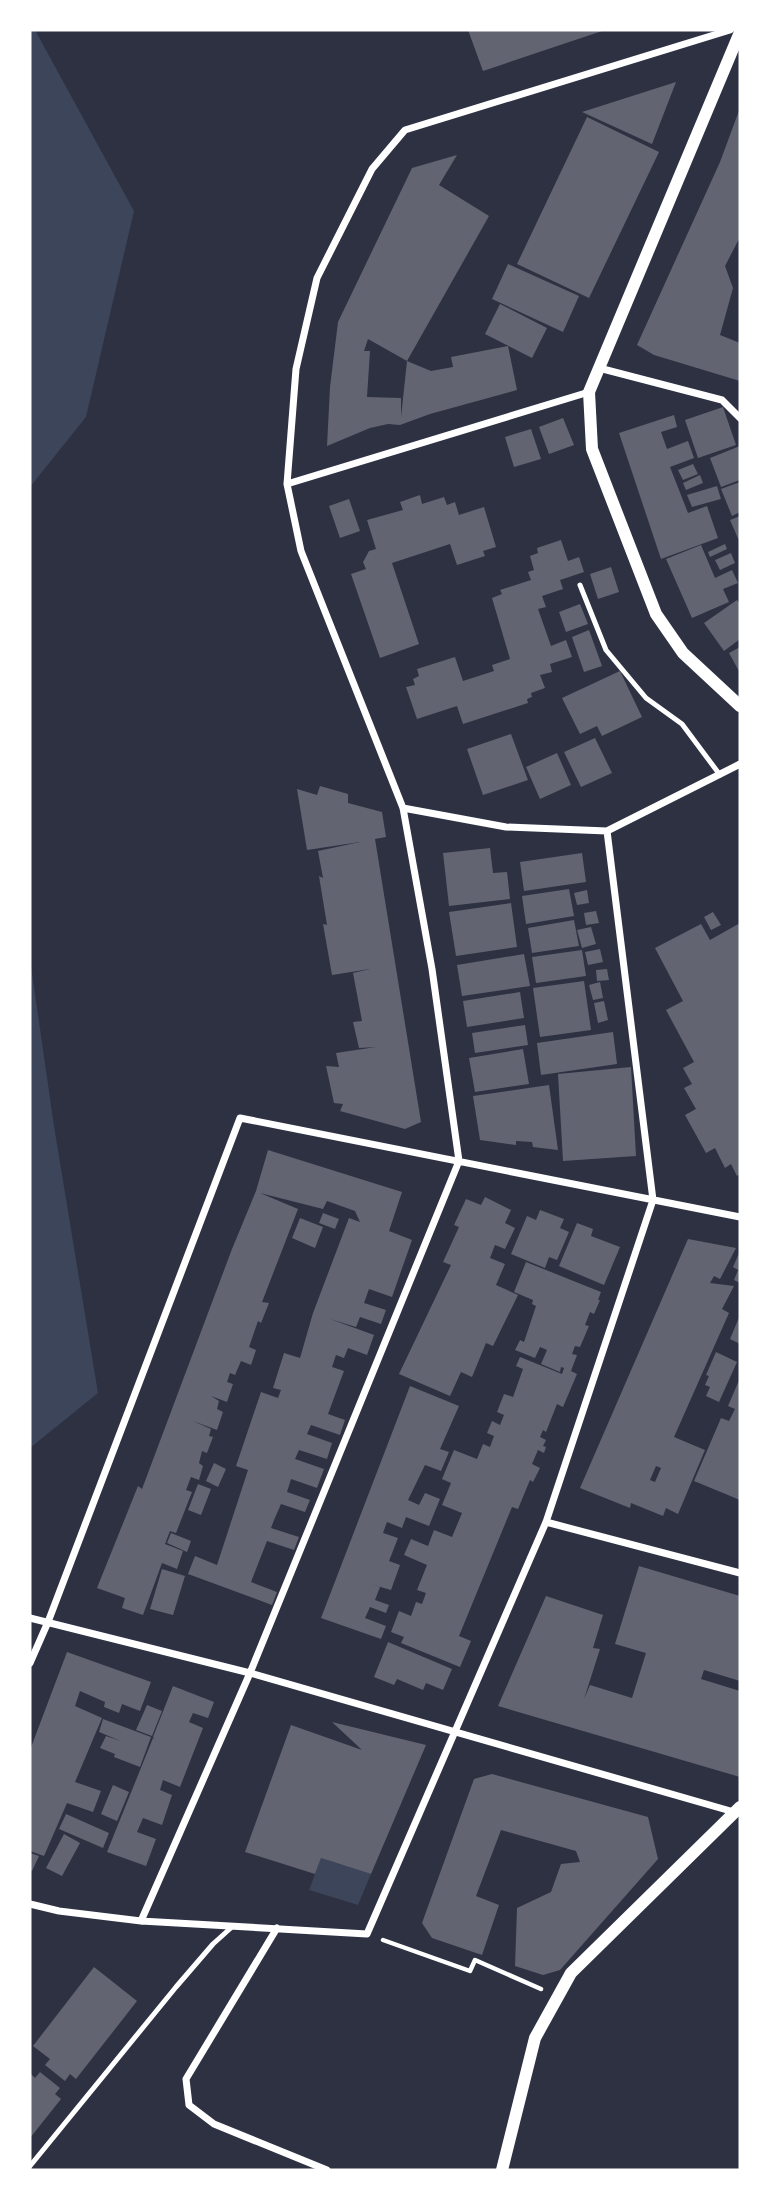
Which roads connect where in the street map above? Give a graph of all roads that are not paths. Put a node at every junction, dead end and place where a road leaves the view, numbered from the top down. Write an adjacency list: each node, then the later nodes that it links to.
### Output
1 (730, 30): 6 (street)
2 (740, 32): 3 (street)
3 (599, 368): 4 (street); 5 (street)
4 (589, 392): 6 (street); 8 (street)
5 (740, 418)
6 (287, 484): 11 (street)
7 (580, 584): 10 (lane)
8 (740, 706)
9 (740, 764): 10 (street)
10 (720, 775): 12 (street)
11 (403, 808): 12 (street); 13 (street)
12 (607, 831): 14 (street)
13 (459, 1161): 14 (street); 19 (street); 21 (street)
14 (653, 1200): 15 (street); 16 (street)
15 (740, 1217)
16 (545, 1522): 17 (street); 22 (street)
17 (740, 1573)
18 (30, 1618): 19 (street)
19 (48, 1622): 20 (street); 21 (street)
20 (30, 1663)
21 (250, 1673): 22 (street); 25 (street)
22 (455, 1732): 23 (street); 27 (street)
23 (738, 1810): 30 (street)
24 (30, 1904): 25 (street)
25 (141, 1921): 26 (street)
26 (234, 1925): 27 (street); 28 (lane)
27 (277, 1928): 29 (street)
28 (30, 2166)
29 (327, 2170)
30 (502, 2170)

